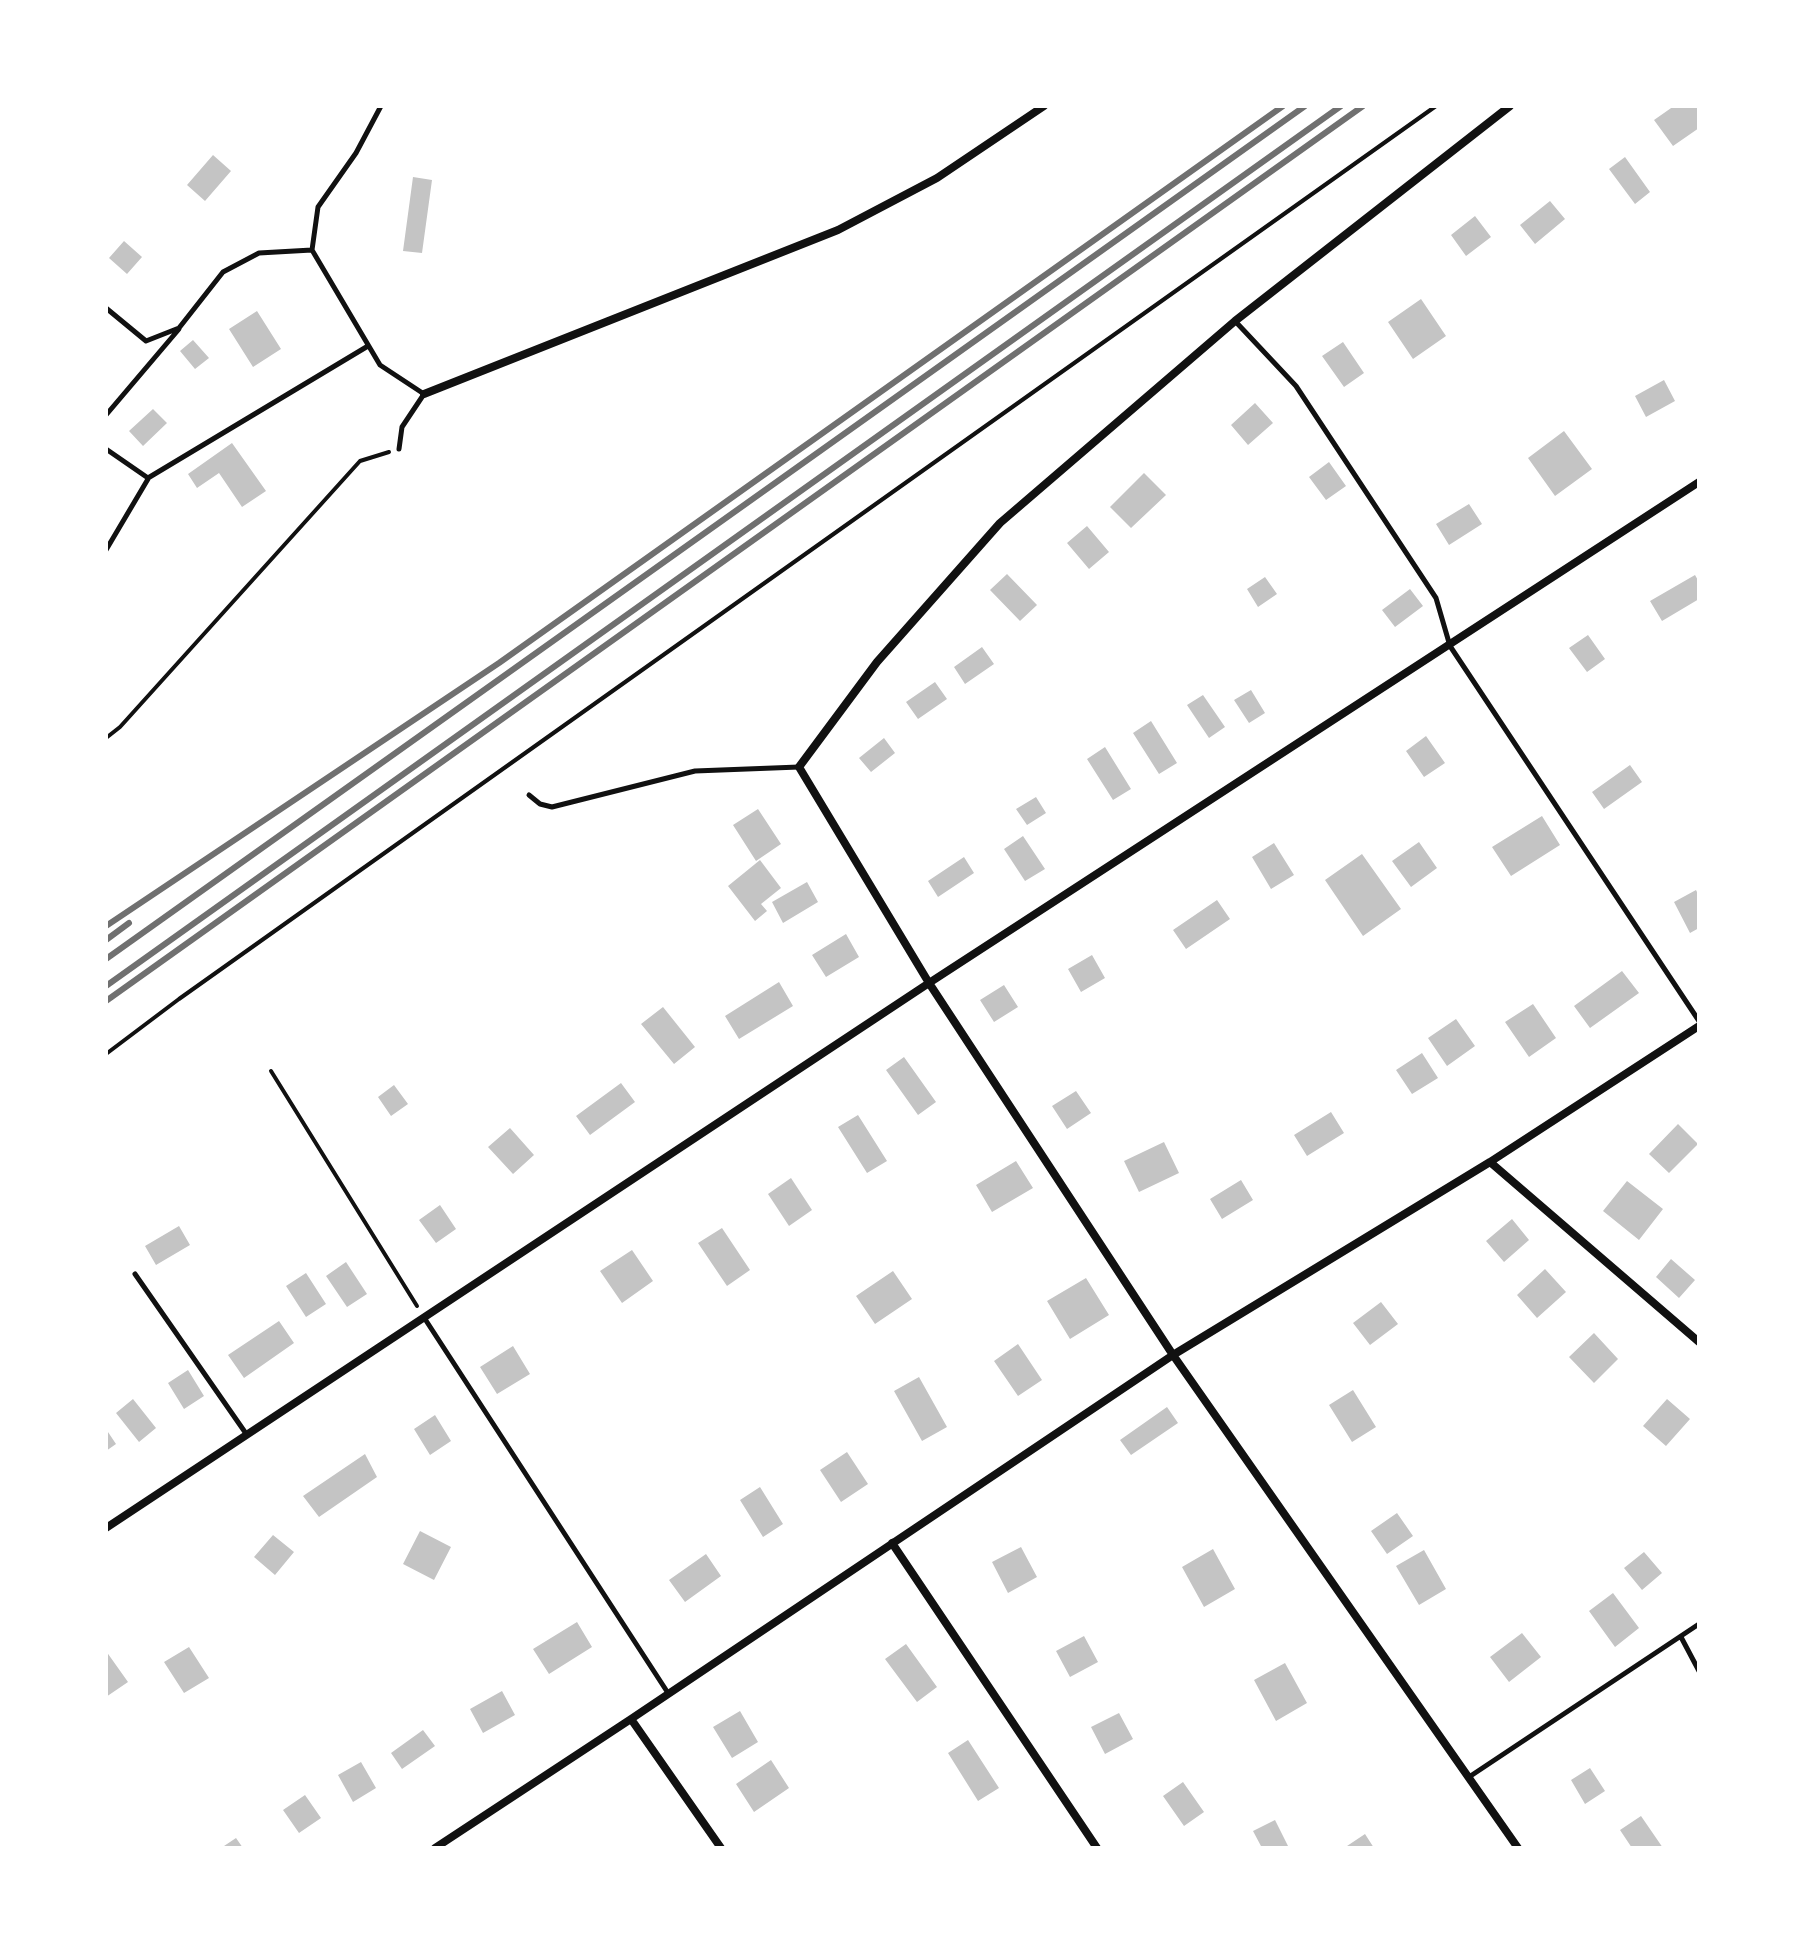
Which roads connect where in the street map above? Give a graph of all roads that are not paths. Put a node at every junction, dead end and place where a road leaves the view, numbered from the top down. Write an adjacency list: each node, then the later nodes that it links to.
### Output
1 (381, 106): 4 (lane)
2 (1044, 106): 9 (street)
3 (1510, 106): 6 (street)
4 (312, 250): 7 (lane); 8 (lane)
5 (106, 308): 7 (lane)
6 (1235, 321): 16 (lane); 17 (street)
7 (179, 328): 10 (lane)
8 (368, 346): 9 (lane); 13 (lane)
9 (424, 394): 12 (lane)
10 (106, 415)
11 (106, 449): 13 (lane)
12 (399, 449)
13 (148, 478): 15 (lane)
14 (1699, 482): 16 (street)
15 (106, 550)
16 (1450, 646): 19 (street); 20 (lane)
17 (799, 767): 18 (lane); 19 (street)
18 (529, 795)
19 (929, 983): 23 (street); 25 (street)
20 (1699, 1024): 21 (street)
21 (1490, 1162): 24 (street); 25 (street)
22 (135, 1274): 26 (lane)
23 (425, 1319): 26 (street); 32 (lane)
24 (1699, 1342)
25 (1173, 1355): 28 (street); 34 (street)
26 (247, 1436): 27 (street)
27 (106, 1528)
28 (892, 1543): 32 (street); 37 (street)
29 (1699, 1624): 30 (lane)
30 (1681, 1637): 31 (lane); 34 (lane)
31 (1699, 1671)
32 (668, 1693): 33 (street)
33 (631, 1719): 35 (street); 36 (street)
34 (1469, 1777): 38 (street)
35 (435, 1848)
36 (721, 1848)
37 (1097, 1848)
38 (1518, 1848)

